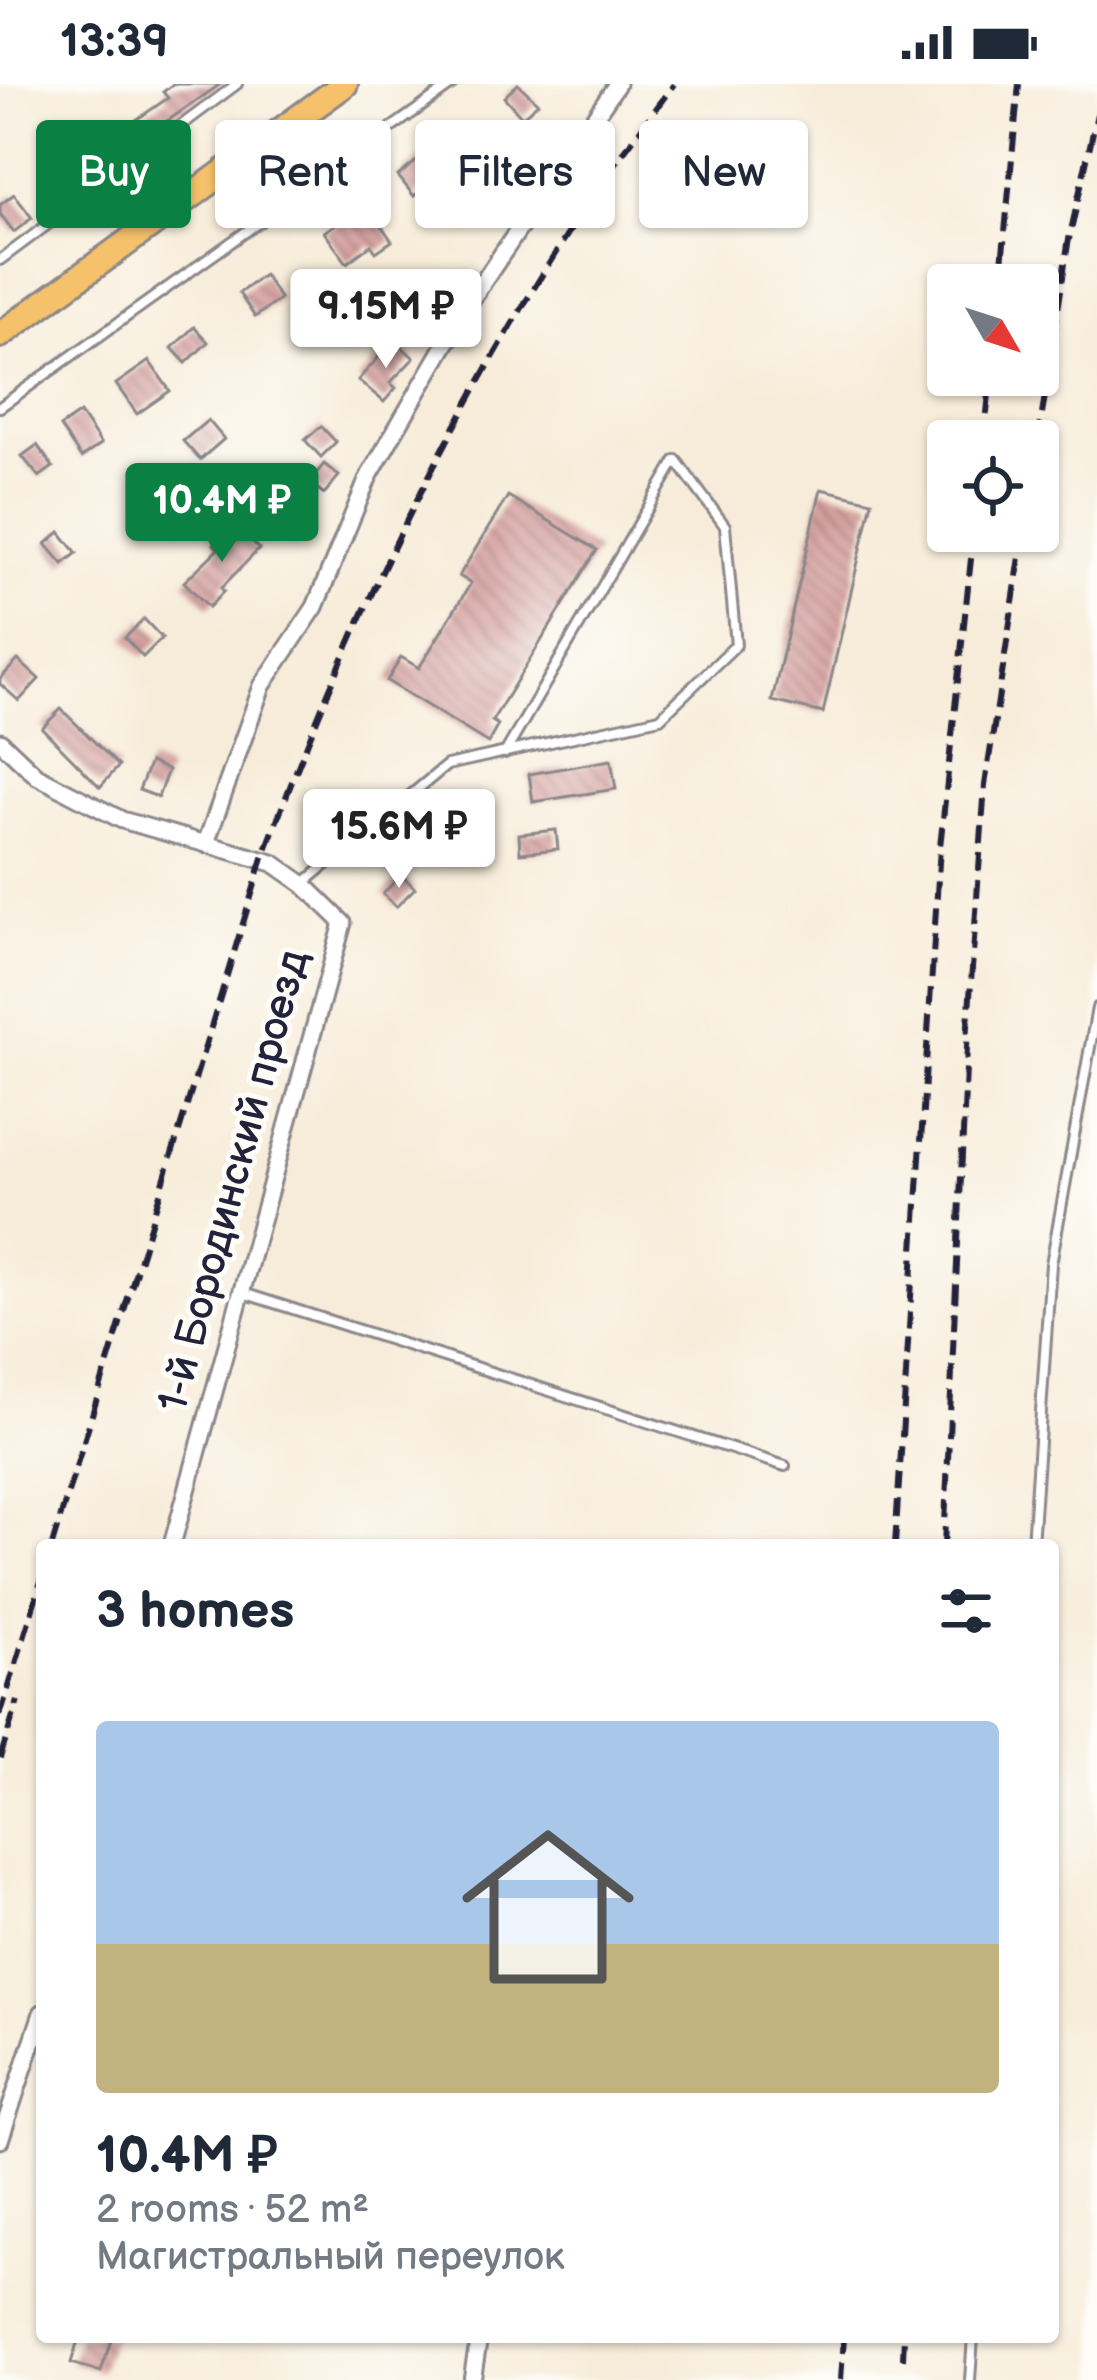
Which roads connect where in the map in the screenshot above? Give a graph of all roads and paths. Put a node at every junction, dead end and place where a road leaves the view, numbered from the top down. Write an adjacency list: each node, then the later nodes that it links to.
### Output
1 (237, 84): 5 (lane)
2 (453, 84): 7 (lane)
3 (617, 84): 10 (street)
4 (340, 85): 6 (main road)
5 (0, 260)
6 (0, 334)
7 (0, 407)
8 (0, 741): 10 (street, 1-й Бородинский проезд)
9 (506, 753): 9 (lane); 11 (lane)
10 (206, 843): 11 (street, 1-й Бородинский проезд)
11 (303, 884): 13 (street, 1-й Бородинский проезд)
12 (1097, 1008): 16 (lane)
13 (241, 1293): 14 (lane); 15 (street, 1-й Бородинский проезд)
14 (784, 1466)
15 (174, 1539)
16 (1032, 1539)
17 (36, 2031): 18 (street)
18 (0, 2140)
19 (478, 2343): 21 (street)
20 (973, 2343): 22 (lane)
21 (472, 2380)
22 (970, 2380)

